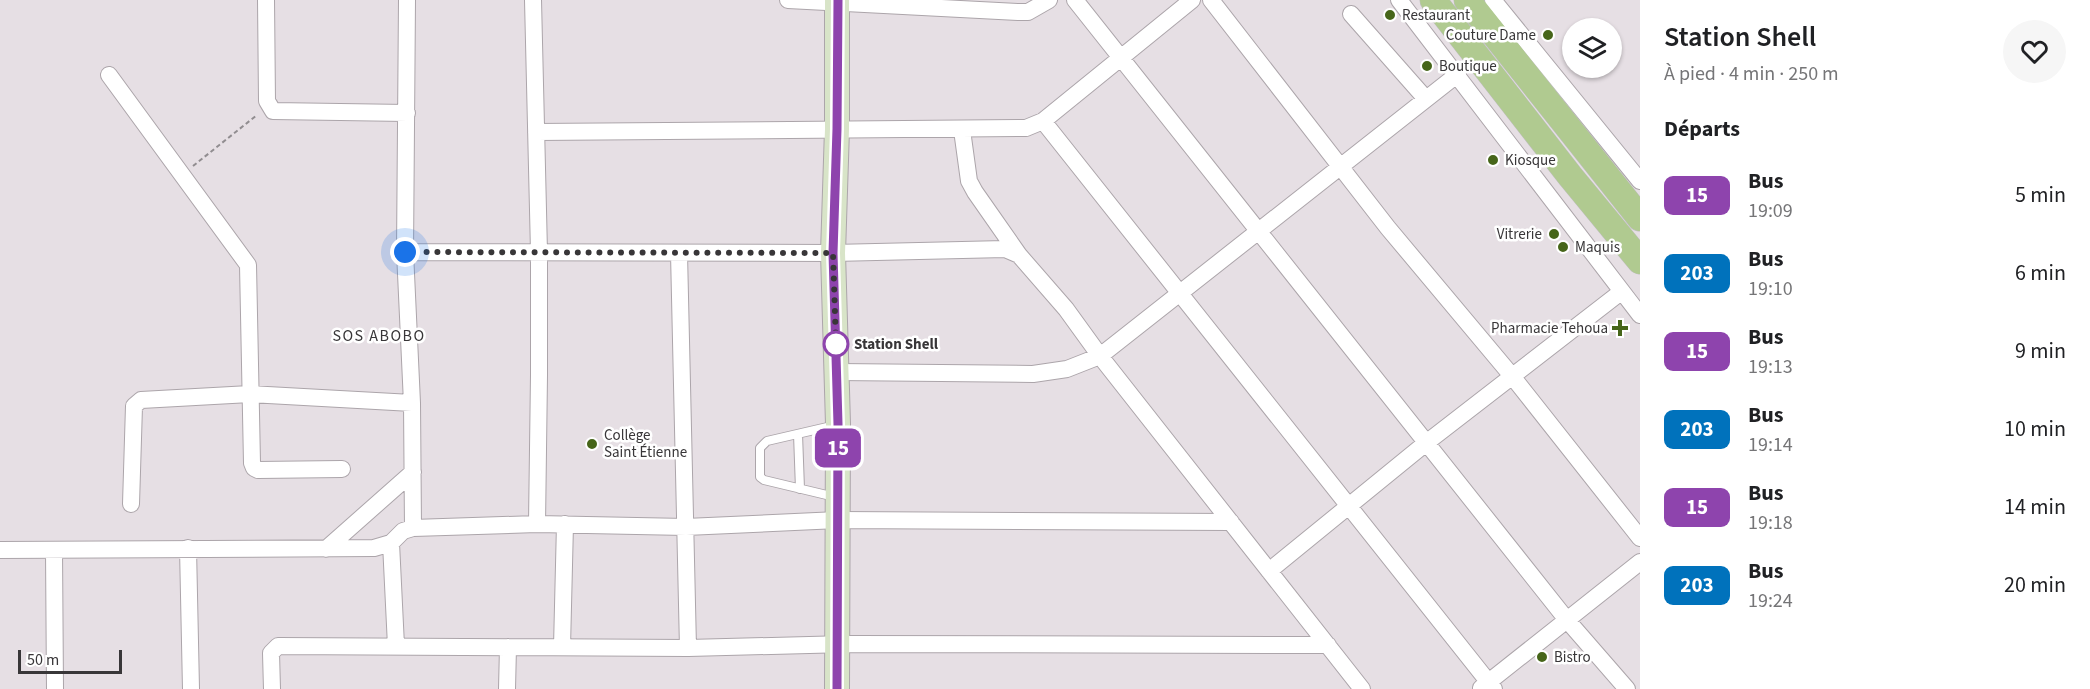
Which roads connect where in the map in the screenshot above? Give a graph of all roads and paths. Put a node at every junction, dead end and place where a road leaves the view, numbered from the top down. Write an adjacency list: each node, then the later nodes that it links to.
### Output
1 (266, 0): 19 (street)
2 (407, 0): 20 (street)
3 (533, 0): 24 (street)
4 (788, 0): 13 (street)
5 (1049, 0): 13 (street)
6 (1075, 0): 15 (street)
7 (1192, 0): 15 (street)
8 (1211, 0): 25 (street)
9 (1399, 0): 16 (street)
10 (1433, 0): 35 (main road)
11 (1467, 0): 28 (main road)
12 (1493, 0): 27 (street)
13 (837, 1): 22 (street)
14 (1350, 14): 18 (street)
15 (1121, 58): 21 (street); 29 (street)
16 (1458, 74): 18 (street); 36 (street)
17 (109, 75): 26 (street)
18 (1426, 99): 25 (street)
19 (268, 106): 20 (street); 26 (path)
20 (407, 113): 30 (street)
21 (1043, 121): 23 (street); 37 (street)
22 (837, 129): 23 (street); 24 (street); 33 (street)
23 (962, 129): 34 (street)
24 (536, 132): 31 (street)
25 (1342, 166): 29 (street); 41 (street)
26 (182, 175): 42 (street)
27 (1640, 181)
28 (1640, 218)
29 (1258, 230): 37 (street); 46 (street)
30 (405, 252): 31 (street); 43 (street)
31 (539, 252): 32 (street); 54 (street)
32 (679, 253): 33 (street); 56 (street)
33 (833, 253): 34 (street); 40 (street)
34 (1019, 255): 39 (street)
35 (1640, 261)
36 (1621, 292): 38 (street); 41 (street)
37 (1180, 294): 39 (street); 51 (street)
38 (1640, 315)
39 (1100, 356): 40 (street); 53 (street)
40 (837, 372): 44 (street)
41 (1512, 376): 46 (street); 58 (street)
42 (250, 394): 43 (street); 47 (street); 50 (street)
43 (412, 403): 48 (street)
44 (838, 424): 45 (lane); 52 (street)
45 (798, 434): 49 (lane); 49 (lane)
46 (1426, 443): 51 (street); 66 (street)
47 (342, 469)
48 (413, 472): 57 (street); 61 (street)
49 (800, 489): 52 (lane)
50 (131, 504)
51 (1349, 504): 65 (street); 73 (street)
52 (838, 509): 53 (street); 56 (street); 67 (street)
53 (1231, 522): 65 (street)
54 (537, 524): 55 (street); 57 (street)
55 (565, 524): 56 (street); 71 (street)
56 (686, 527): 72 (street)
57 (413, 528): 59 (street)
58 (1640, 538)
59 (391, 543): 61 (street); 69 (street)
60 (188, 548): 61 (street); 63 (street); 75 (street)
61 (326, 549)
62 (0, 550): 63 (street)
63 (54, 550): 74 (street)
64 (1640, 562): 66 (street)
65 (1269, 571): 68 (street)
66 (1567, 620): 73 (street); 80 (street)
67 (838, 645): 68 (street); 72 (street); 78 (street)
68 (1328, 645): 79 (street)
69 (396, 646): 70 (street); 76 (street)
70 (508, 647): 71 (street); 77 (street)
71 (562, 648): 72 (street)
72 (688, 648)
73 (1488, 687)
74 (55, 689)
75 (191, 689)
76 (272, 689)
77 (507, 689)
78 (837, 689)
79 (1362, 689)
80 (1627, 689)

